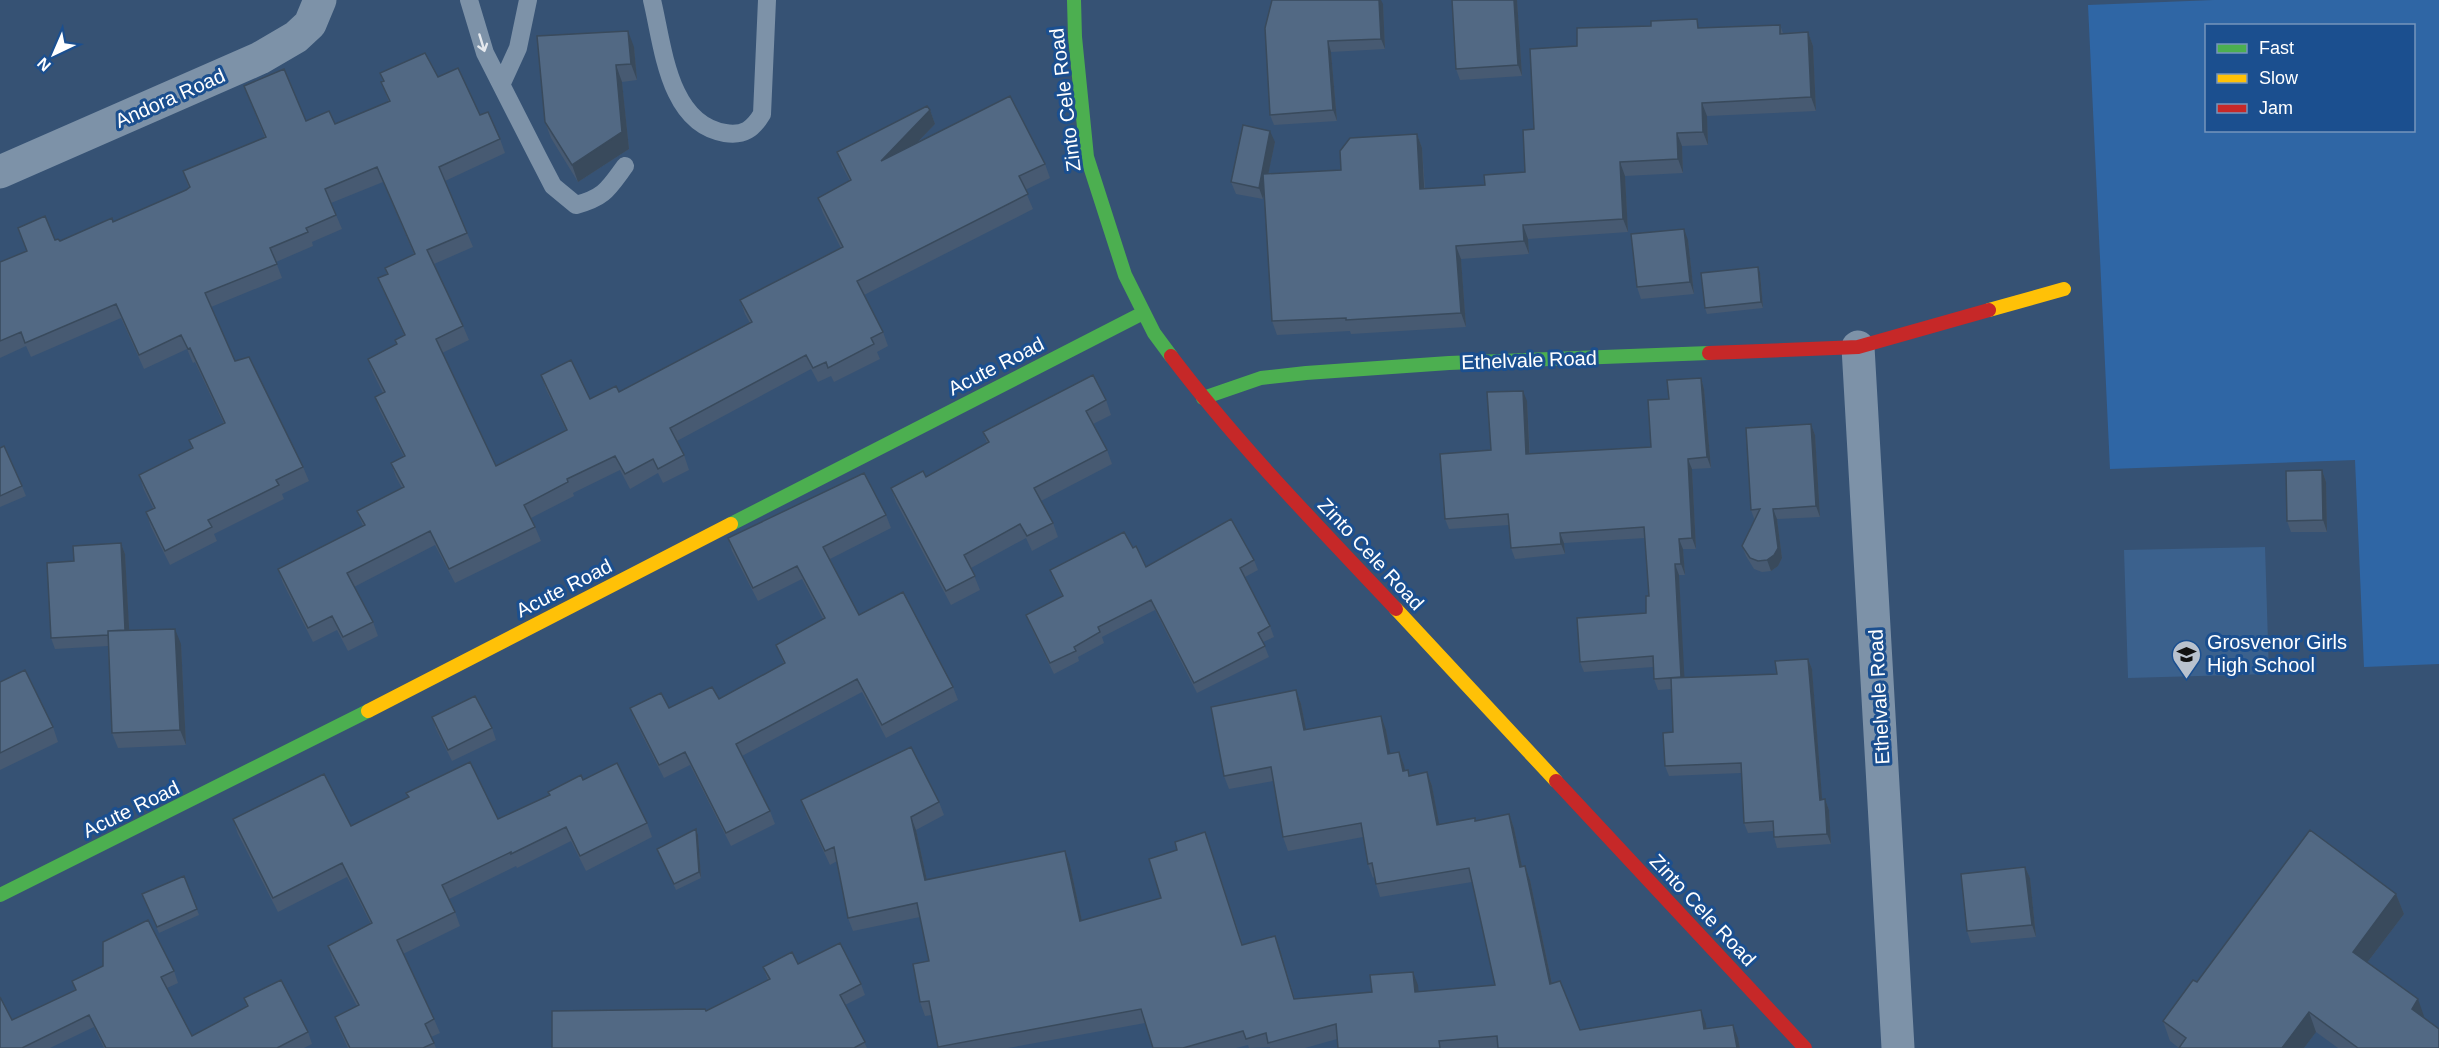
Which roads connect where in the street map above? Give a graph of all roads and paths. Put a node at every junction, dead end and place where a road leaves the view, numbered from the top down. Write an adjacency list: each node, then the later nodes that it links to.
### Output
1 (320, 0): 9 (street, Andora Road)
2 (469, 0): 7 (lane, one-way to 7)
3 (528, 0): 7 (lane)
4 (652, 0): 5 (lane)
5 (767, 0)
6 (1074, 0): 11 (street, Zinto Cele Road)
7 (502, 83): 8 (lane)
8 (625, 166)
9 (0, 172)
10 (2064, 289): 12 (street, Ethelvale Road)
11 (1143, 313): 13 (street, Zinto Cele Road); 14 (street, Acute Road)
12 (1858, 347): 13 (street, Ethelvale Road); 16 (street, Ethelvale Road)
13 (1203, 398): 15 (street, Zinto Cele Road)
14 (0, 895)
15 (1805, 1048)
16 (1898, 1048)

